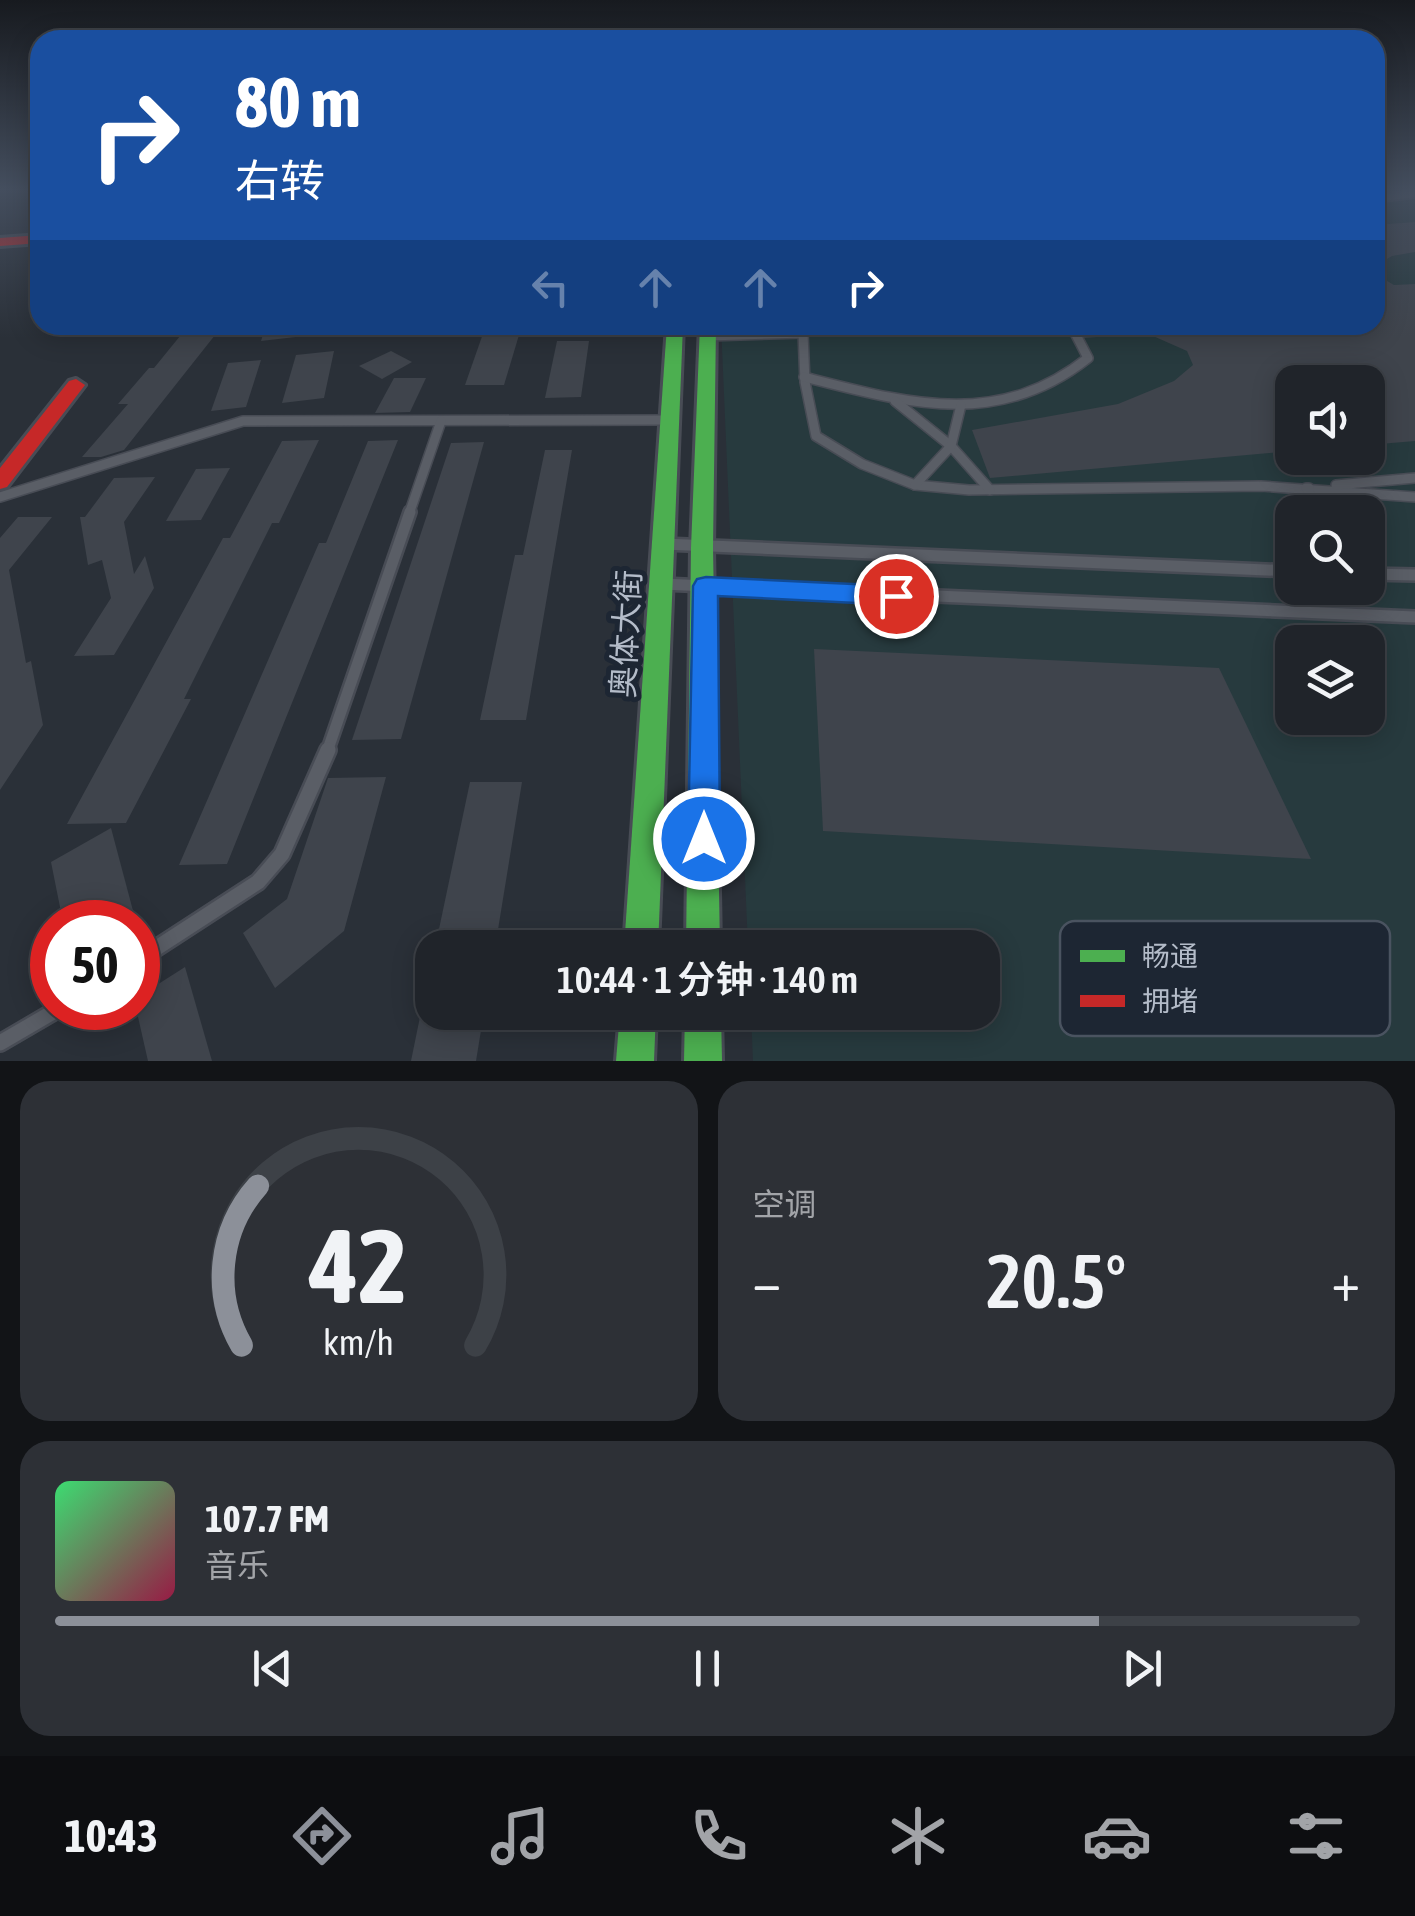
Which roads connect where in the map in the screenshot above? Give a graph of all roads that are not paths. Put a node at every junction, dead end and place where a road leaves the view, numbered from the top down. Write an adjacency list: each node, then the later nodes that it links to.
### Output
1 (674, 335): 9 (main road, 奥体大街)
2 (708, 335): 21 (main road)
3 (802, 335): 5 (lane)
4 (1078, 335): 8 (lane)
5 (804, 377): 7 (lane); 14 (lane)
6 (76, 385): 13 (main road)
7 (894, 400): 8 (lane); 11 (lane)
8 (961, 405): 11 (lane)
9 (670, 420): 10 (lane); 20 (main road, 奥体大街)
10 (441, 421): 18 (lane); 30 (lane)
11 (951, 446): 14 (lane); 16 (lane)
12 (1415, 478): 15 (lane)
13 (0, 482)
14 (915, 485): 16 (lane)
15 (1306, 488): 16 (lane); 17 (lane); 19 (lane)
16 (990, 490)
17 (1311, 495)
18 (0, 497)
19 (1415, 497)
20 (664, 544): 21 (lane); 25 (main road, 奥体大街)
21 (702, 548): 22 (lane); 26 (main road)
22 (1275, 570)
23 (1385, 574): 24 (lane)
24 (1415, 575)
25 (661, 584): 26 (lane); 28 (main road, 奥体大街)
26 (706, 586): 27 (lane); 29 (main road)
27 (1415, 617)
28 (643, 930)
29 (703, 930)
30 (160, 946)
31 (30, 1026): 34 (lane)
32 (637, 1030): 35 (main road)
33 (703, 1030): 36 (main road)
34 (0, 1044)
35 (635, 1061)
36 (702, 1061)

